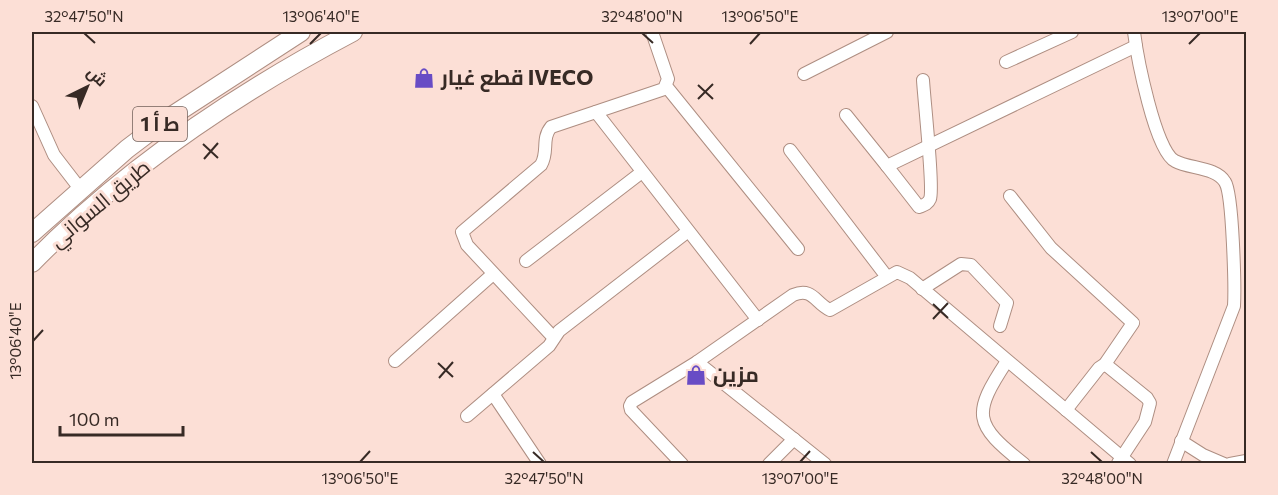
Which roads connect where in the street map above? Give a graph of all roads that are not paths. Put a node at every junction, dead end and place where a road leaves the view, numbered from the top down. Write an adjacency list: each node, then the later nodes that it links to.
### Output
1 (301, 32): 19 (highway, طريق السواني / ط أ 1)
2 (353, 32): 25 (highway, طريق السواني / ط أ 1)
3 (652, 32): 11 (street)
4 (887, 32): 9 (street)
5 (1072, 32): 8 (street)
6 (1134, 32): 7 (street)
7 (1136, 46): 15 (street); 40 (street)
8 (1006, 62)
9 (804, 74)
10 (922, 80): 15 (street)
11 (666, 86): 13 (street); 23 (street)
12 (32, 106): 19 (street)
13 (596, 112): 18 (street); 26 (street)
14 (846, 115): 17 (street)
15 (927, 146): 17 (street); 17 (street)
16 (790, 150): 27 (street)
17 (887, 166)
18 (642, 172): 21 (street); 24 (street)
19 (81, 190): 22 (highway, طريق السواني / ط أ 1)
20 (1010, 196): 35 (street)
21 (687, 232): 29 (street); 31 (street)
22 (32, 233)
23 (798, 249)
24 (526, 261)
25 (32, 263)
26 (494, 274): 31 (street); 32 (street)
27 (887, 277): 28 (street); 29 (street)
28 (922, 289): 30 (street); 33 (street)
29 (758, 320): 34 (street)
30 (1000, 326)
31 (553, 336): 36 (street)
32 (395, 361)
33 (1007, 361): 37 (street); 47 (street)
34 (697, 362): 39 (street); 44 (street)
35 (1106, 364): 37 (street); 41 (street)
36 (493, 394): 38 (street); 43 (street)
37 (1066, 410): 41 (street)
38 (467, 416)
39 (794, 439): 45 (street); 46 (street)
40 (1181, 441): 48 (street); 49 (street)
41 (1123, 461)
42 (1246, 461): 50 (street)
43 (540, 464)
44 (682, 464)
45 (769, 464)
46 (825, 464)
47 (1024, 464)
48 (1173, 464)
49 (1224, 464)
50 (1230, 464)

